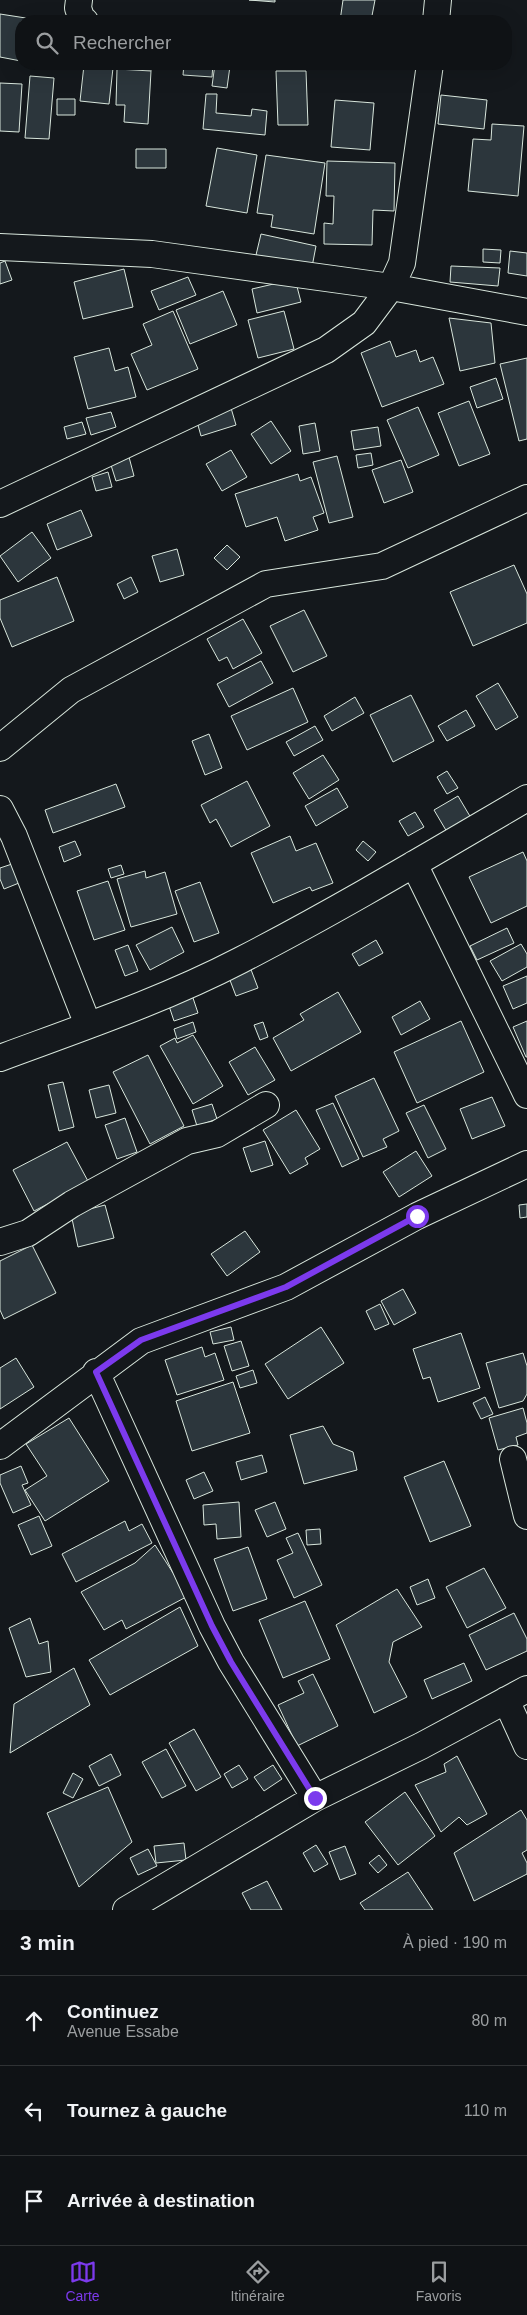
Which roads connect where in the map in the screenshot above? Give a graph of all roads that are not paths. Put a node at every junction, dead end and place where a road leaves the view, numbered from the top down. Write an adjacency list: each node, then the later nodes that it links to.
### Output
1 (79, 0): 3 (street)
2 (438, 0): 4 (street)
3 (80, 15)
4 (437, 15)
5 (425, 70): 7 (street)
6 (0, 247): 7 (street)
7 (391, 287): 8 (street); 10 (street)
8 (527, 312)
9 (527, 498): 11 (street)
10 (0, 504)
11 (0, 748)
12 (527, 798): 14 (street)
13 (0, 808): 15 (street)
14 (414, 864): 15 (street); 17 (street)
15 (88, 1025): 16 (street)
16 (0, 1058)
17 (527, 1095)
18 (266, 1106): 20 (street)
19 (527, 1164): 21 (street)
20 (0, 1242)
21 (96, 1372): 22 (street); 27 (street)
22 (0, 1446)
23 (513, 1459): 24 (street)
24 (527, 1516)
25 (516, 1694): 26 (street); 27 (street)
26 (527, 1746)
27 (315, 1798): 28 (street)
28 (126, 1910)

